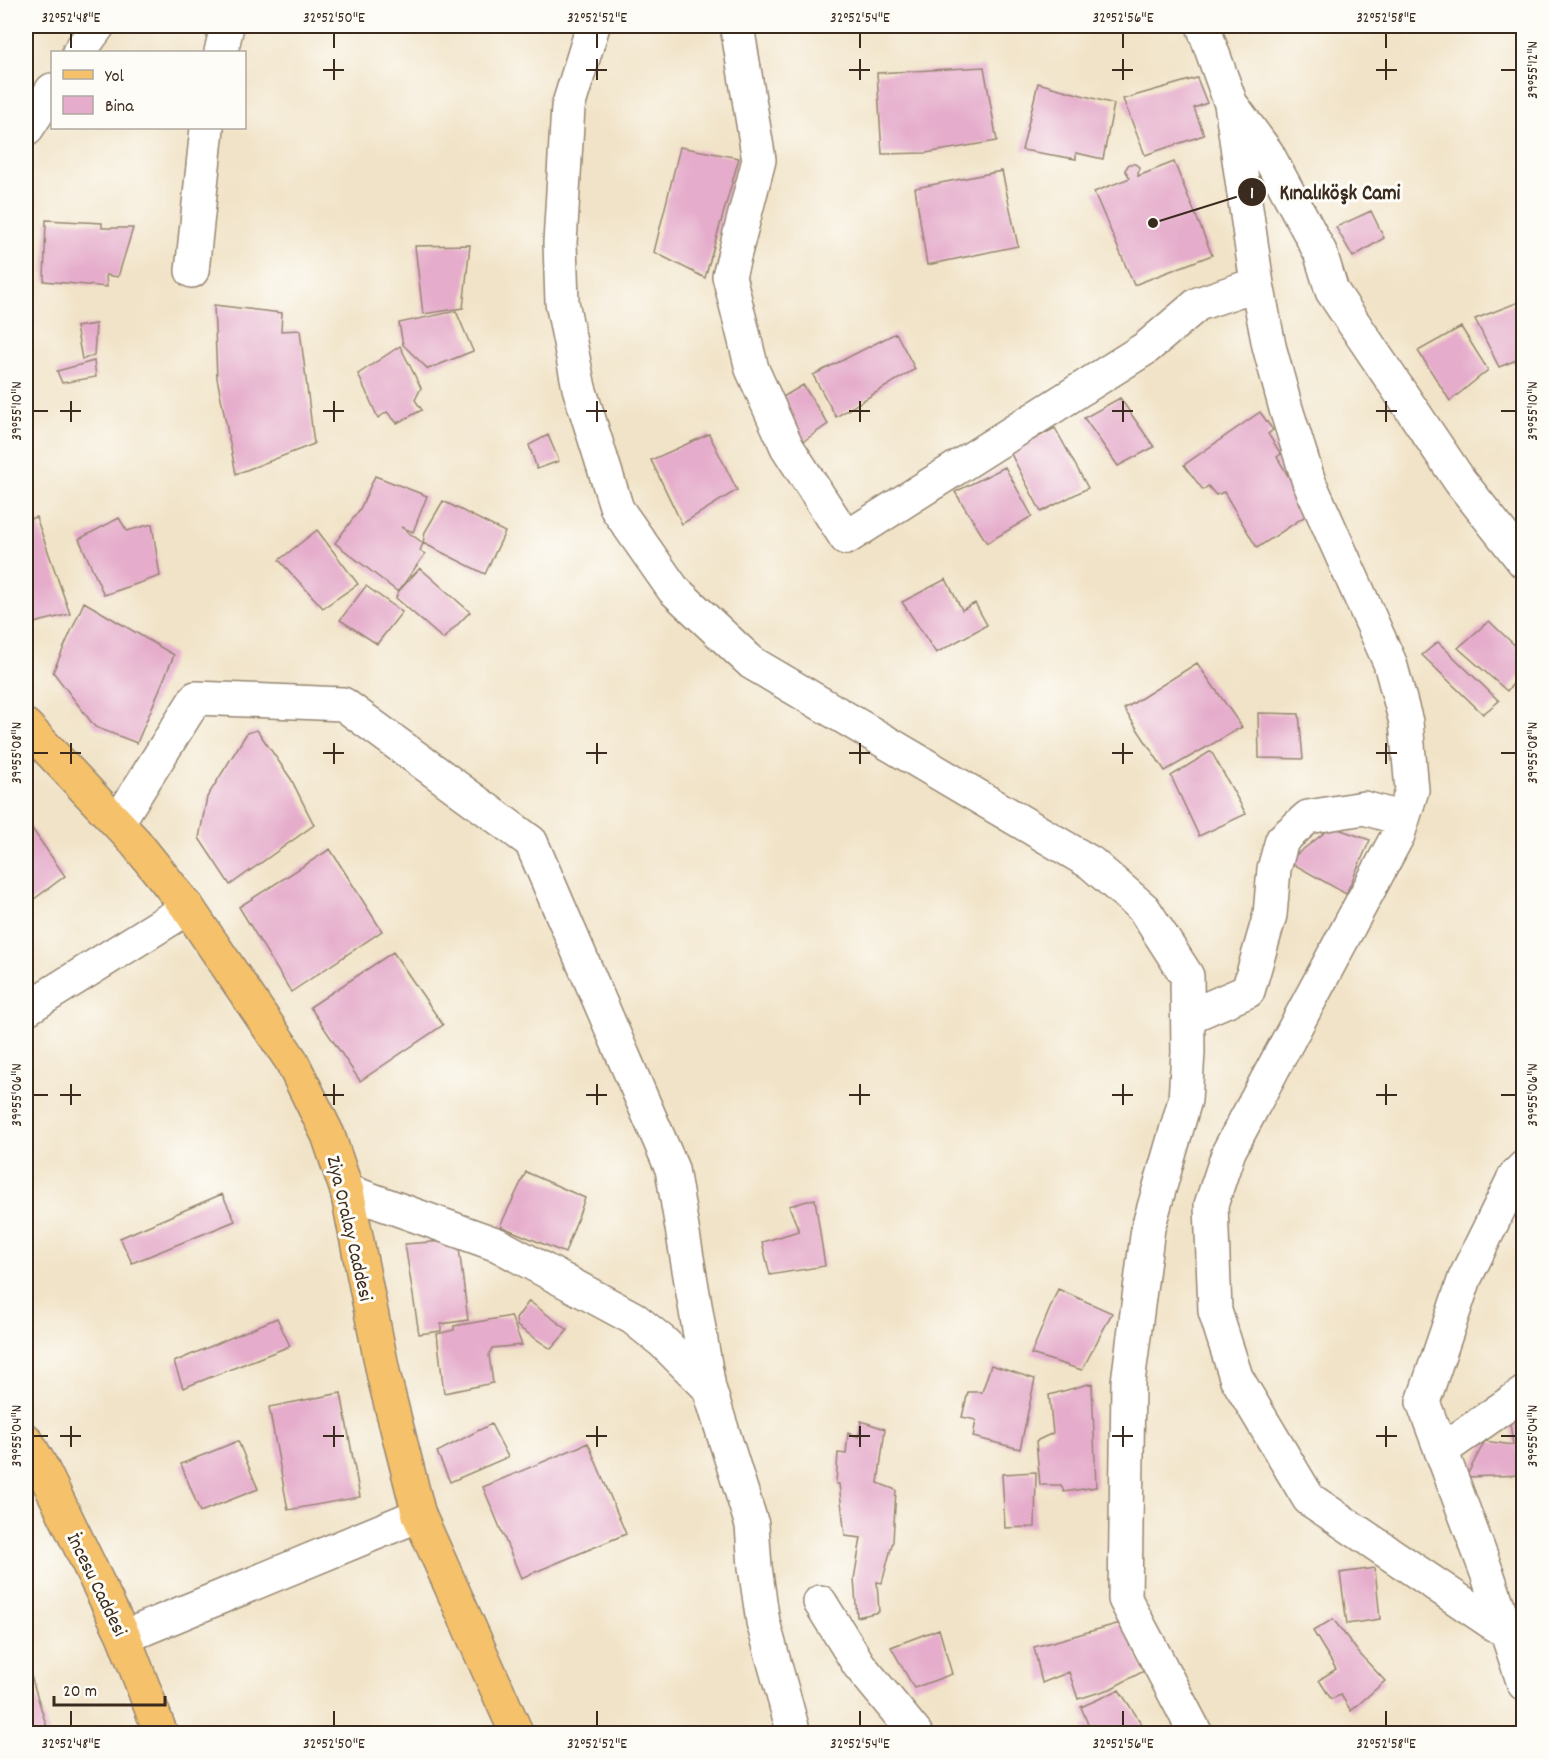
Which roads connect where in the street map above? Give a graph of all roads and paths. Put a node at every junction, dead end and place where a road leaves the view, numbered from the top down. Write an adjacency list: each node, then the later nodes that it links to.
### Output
1 (98, 26): 6 (street)
2 (227, 26): 7 (street)
3 (593, 26): 20 (street)
4 (737, 26): 13 (street)
5 (1203, 26): 9 (street)
6 (80, 51)
7 (222, 51)
8 (51, 92): 10 (street)
9 (1231, 104): 13 (street); 14 (street)
10 (26, 129)
11 (207, 129): 12 (street)
12 (192, 272)
13 (1257, 284): 16 (street)
14 (1524, 562)
15 (26, 726): 17 (main road, Ziya Oralay Caddesi)
16 (1403, 819): 20 (street); 29 (street)
17 (118, 822): 18 (main road, Ziya Oralay Caddesi); 23 (street)
18 (188, 908): 19 (street); 22 (main road, Ziya Oralay Caddesi)
19 (26, 1010)
20 (1188, 1017): 36 (street)
21 (1524, 1167): 26 (street)
22 (347, 1191): 23 (street); 27 (main road, Ziya Oralay Caddesi)
23 (709, 1388): 34 (street)
24 (1524, 1393): 26 (street)
25 (26, 1440): 30 (main road, İncesu Caddesi)
26 (1441, 1451): 29 (street)
27 (419, 1515): 30 (street); 33 (main road, Ziya Oralay Caddesi)
28 (820, 1602): 35 (street)
29 (1506, 1632): 31 (street)
30 (124, 1637): 32 (main road, İncesu Caddesi)
31 (1524, 1684)
32 (161, 1734)
33 (517, 1734)
34 (794, 1734)
35 (916, 1734)
36 (1196, 1734)

